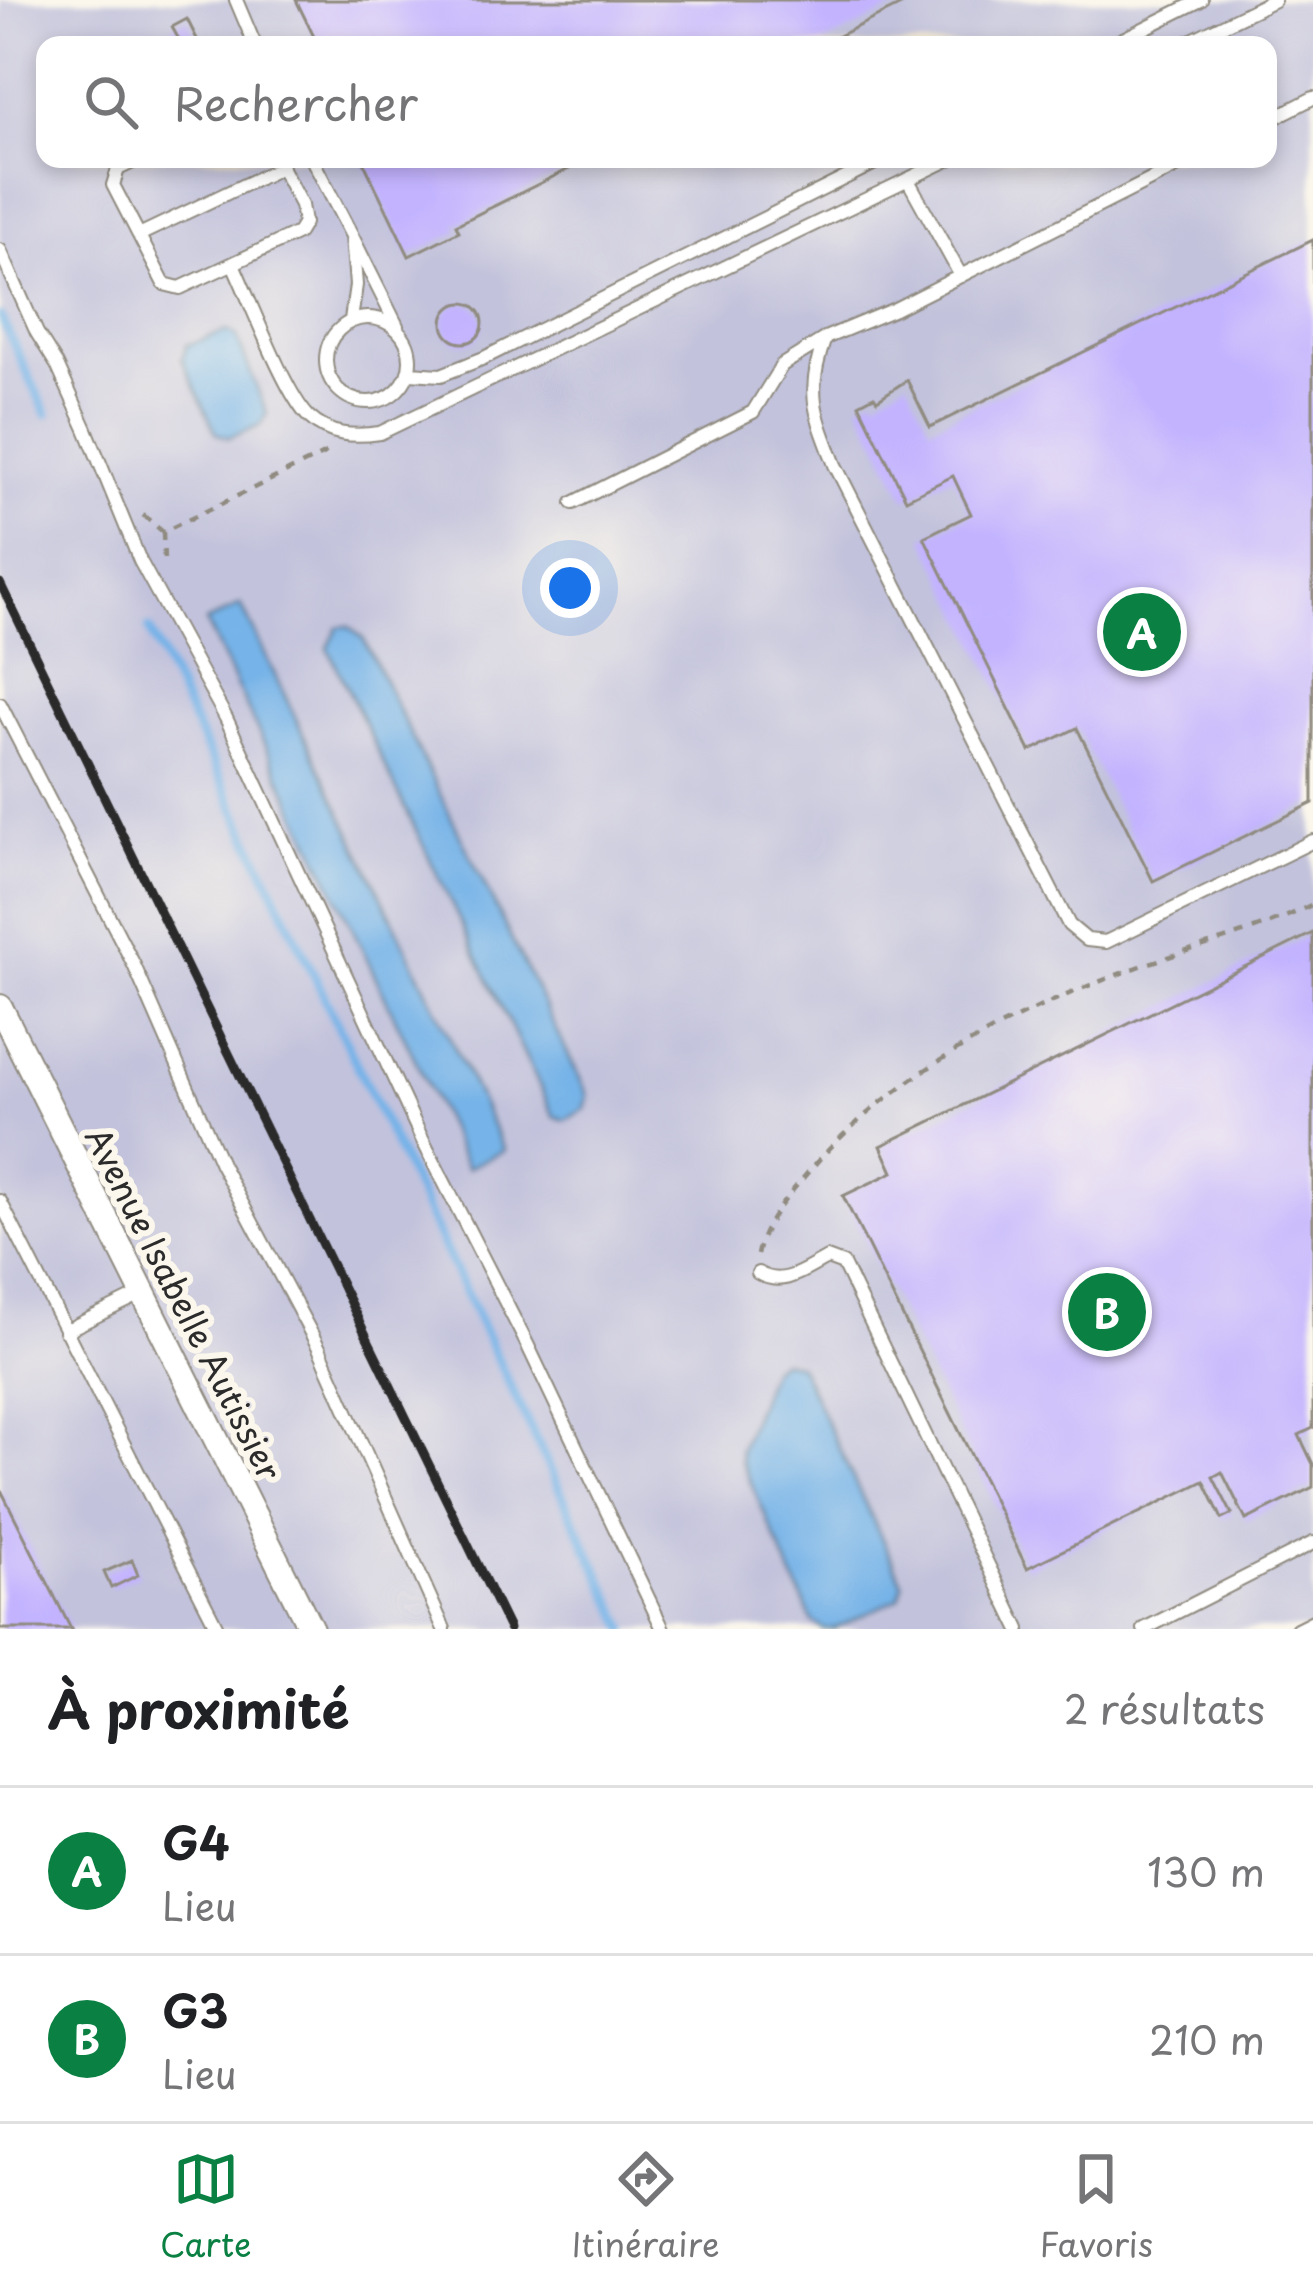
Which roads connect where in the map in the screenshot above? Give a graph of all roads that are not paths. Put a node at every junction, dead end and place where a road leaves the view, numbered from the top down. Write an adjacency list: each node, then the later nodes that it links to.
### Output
1 (236, 0): 4 (lane)
2 (1201, 0): 5 (lane)
3 (1274, 0): 6 (lane)
4 (251, 36)
5 (1129, 36)
6 (1200, 36)
7 (1313, 98): 8 (lane)
8 (1277, 116)
9 (122, 168): 17 (lane)
10 (270, 168): 17 (lane)
11 (282, 168): 20 (lane)
12 (318, 168): 18 (lane)
13 (865, 168): 25 (lane)
14 (932, 168): 16 (lane)
15 (1174, 168): 21 (lane)
16 (908, 180): 20 (lane); 21 (lane)
17 (139, 235): 20 (lane)
18 (352, 236): 22 (lane); 23 (lane)
19 (0, 250): 39 (lane)
20 (233, 264)
21 (961, 276): 24 (lane)
22 (351, 320): 23 (lane); 25 (lane)
23 (398, 328): 25 (lane)
24 (825, 338): 26 (lane); 28 (lane)
25 (410, 373)
26 (573, 502)
27 (0, 704): 38 (lane)
28 (1313, 841)
29 (0, 1007): 32 (street, Avenue Isabelle Autissier)
30 (0, 1201): 33 (lane)
31 (758, 1273): 40 (lane)
32 (143, 1293): 33 (lane); 37 (street, Avenue Isabelle Autissier)
33 (65, 1331): 36 (lane)
34 (1313, 1543): 41 (lane)
35 (1313, 1622): 42 (lane)
36 (218, 1629)
37 (311, 1629)
38 (444, 1629)
39 (663, 1629)
40 (1019, 1629)
41 (1144, 1629)
42 (1298, 1629)

